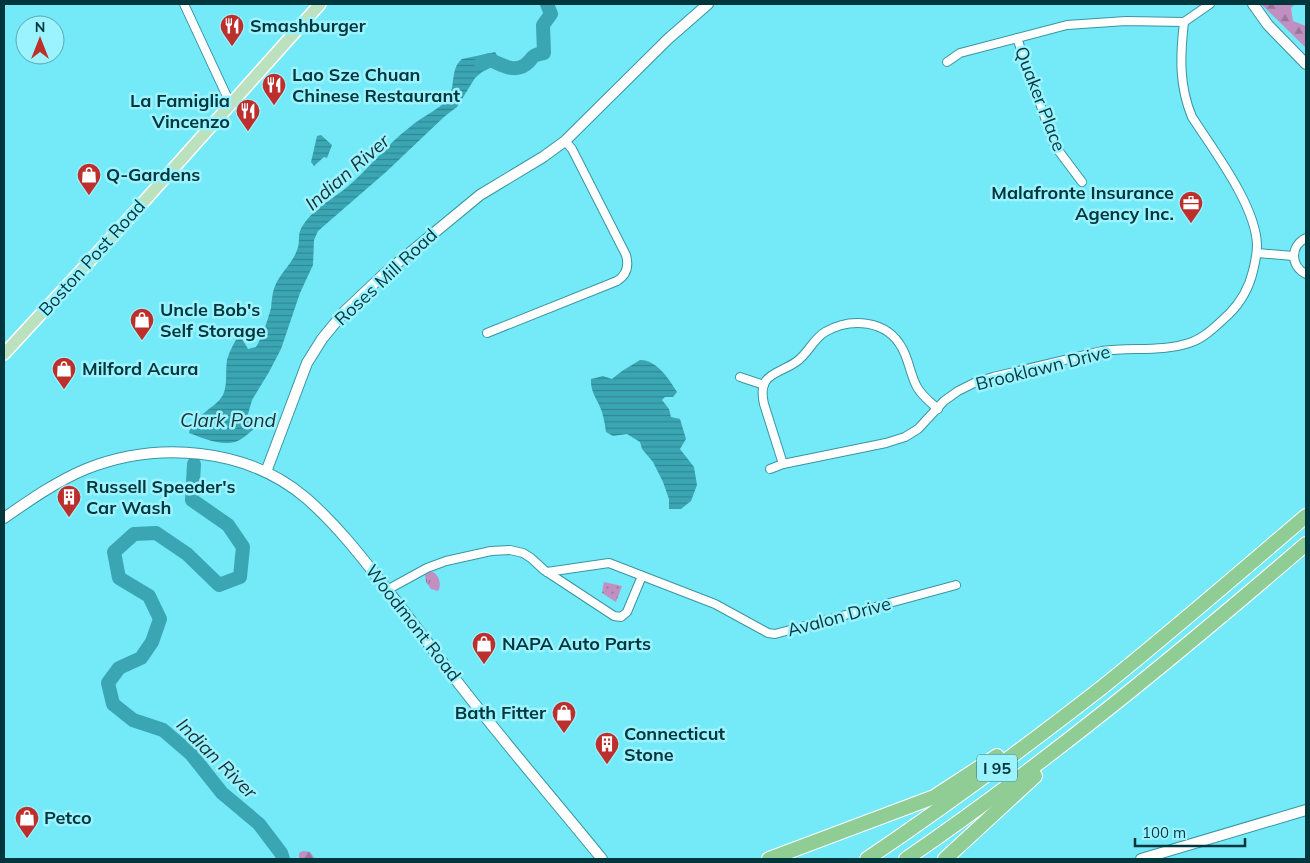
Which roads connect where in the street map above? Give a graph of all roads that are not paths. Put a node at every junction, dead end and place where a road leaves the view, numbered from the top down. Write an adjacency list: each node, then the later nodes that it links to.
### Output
1 (184, 4): 10 (street)
2 (320, 4): 10 (main road, Boston Post Road)
3 (708, 4): 11 (street, Roses Mill Road)
4 (1210, 4): 6 (street)
5 (1253, 4): 9 (street)
6 (1184, 22): 7 (street); 14 (street, Brooklawn Drive)
7 (1018, 38): 8 (street); 12 (street, Quaker Place)
8 (947, 62)
9 (1306, 64)
10 (230, 103): 18 (main road, Boston Post Road)
11 (565, 141): 17 (street); 24 (street, Roses Mill Road)
12 (1082, 182)
13 (1306, 238): 15 (street)
14 (1257, 253): 15 (street); 21 (street, Brooklawn Drive)
15 (1293, 256): 16 (street)
16 (1306, 274)
17 (487, 334)
18 (4, 354)
19 (740, 377): 20 (street)
20 (764, 385): 21 (street); 22 (street)
21 (938, 409): 22 (street, Brooklawn Drive)
22 (783, 464): 23 (street, Brooklawn Drive)
23 (770, 469)
24 (266, 472): 26 (street); 31 (street, Woodmont Road)
25 (1306, 516): 32 (highway, I 95)
26 (4, 518)
27 (1306, 544): 33 (highway, I 95)
28 (547, 572): 29 (street, Avalon Drive); 29 (street); 31 (street)
29 (642, 576): 30 (street, Avalon Drive)
30 (956, 585)
31 (387, 590): 35 (street, Woodmont Road)
32 (1122, 671): 36 (highway); 37 (highway, I 95)
33 (1095, 720): 38 (highway, I 95); 39 (highway)
34 (1306, 810): 40 (street)
35 (602, 859)
36 (769, 859)
37 (867, 859)
38 (906, 859)
39 (945, 859)
40 (1141, 859)

